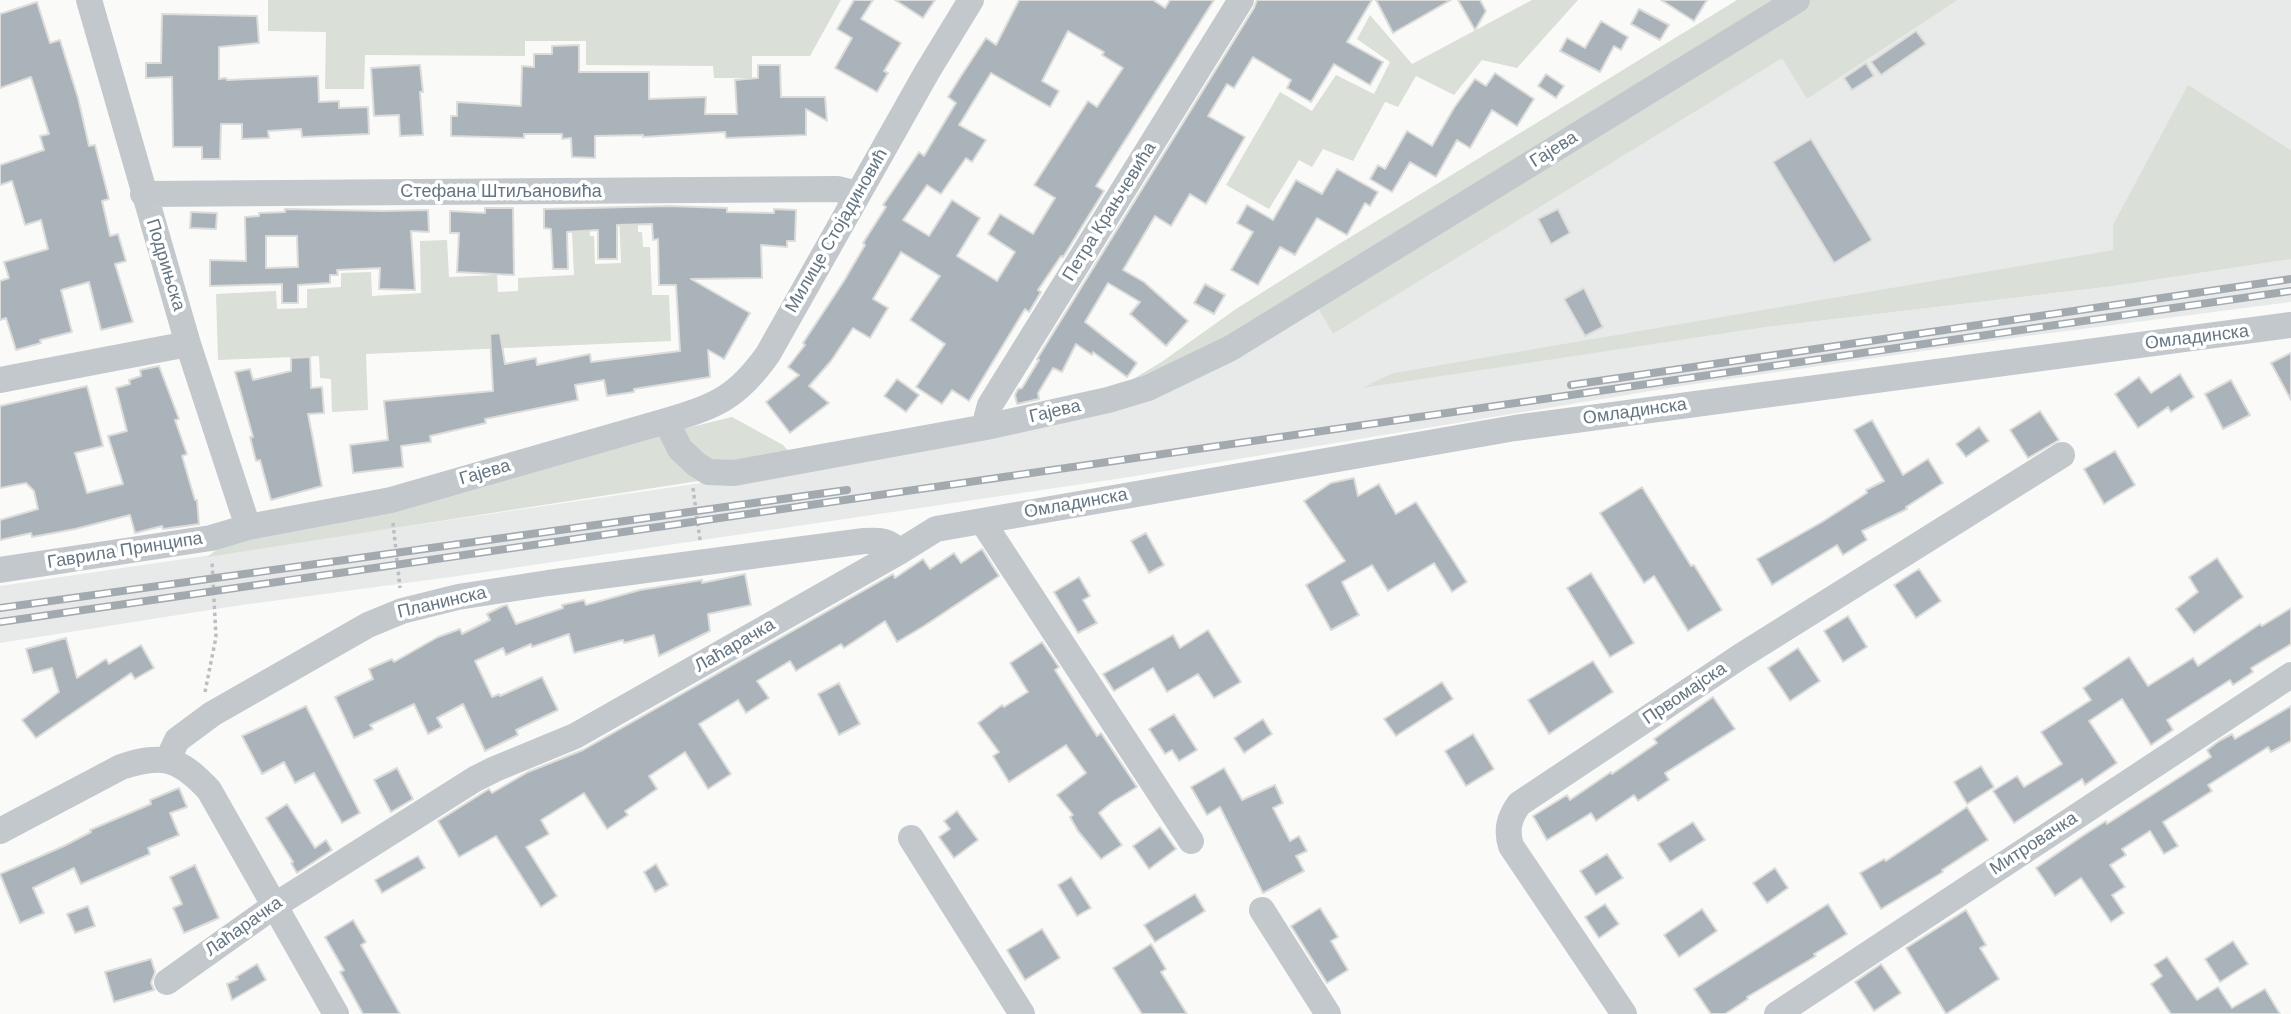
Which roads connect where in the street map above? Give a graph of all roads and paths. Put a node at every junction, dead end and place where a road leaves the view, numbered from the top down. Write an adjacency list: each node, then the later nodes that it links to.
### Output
1 (89, 0): 5 (street, Подрињска)
2 (971, 0): 6 (street, Милице Стојадиновић)
3 (1241, 0): 11 (street, Петра Крањчевића)
4 (1797, 0): 11 (street, Гајева)
5 (144, 194): 6 (street, Стефана Штиљановића); 8 (street, Подрињска)
6 (858, 194): 10 (street, Милице Стојадиновић)
7 (2291, 325): 15 (street, Омладинска)
8 (188, 344): 9 (street); 16 (street, Подрињска)
9 (0, 380)
10 (666, 421): 13 (street, Гајева); 14 (street, Гајева)
11 (986, 428): 13 (street, Гајева)
12 (2062, 455): 34 (street, Првомајска)
13 (690, 458): 19 (path)
14 (391, 500): 16 (street, Гајева); 21 (path)
15 (982, 521): 18 (street, Лаћарачка); 27 (street)
16 (248, 527): 17 (street, Гаврила Принципа)
17 (211, 538): 20 (street, Гаврила Принципа); 23 (path)
18 (899, 552): 19 (street, Планинска); 28 (street, Лаћарачка)
19 (702, 562): 21 (street, Планинска)
20 (0, 570)
21 (402, 611): 23 (street, Планинска)
22 (2291, 675): 35 (street, Митровачка)
23 (212, 713): 24 (street, Планинска)
24 (168, 759): 25 (street); 28 (street)
25 (0, 831)
26 (911, 838): 32 (street)
27 (1191, 841)
28 (274, 906): 30 (street, Лаћарачка); 31 (street)
29 (1262, 910): 33 (street)
30 (167, 982)
31 (336, 1014)
32 (1022, 1014)
33 (1328, 1014)
34 (1624, 1014)
35 (1777, 1014)

